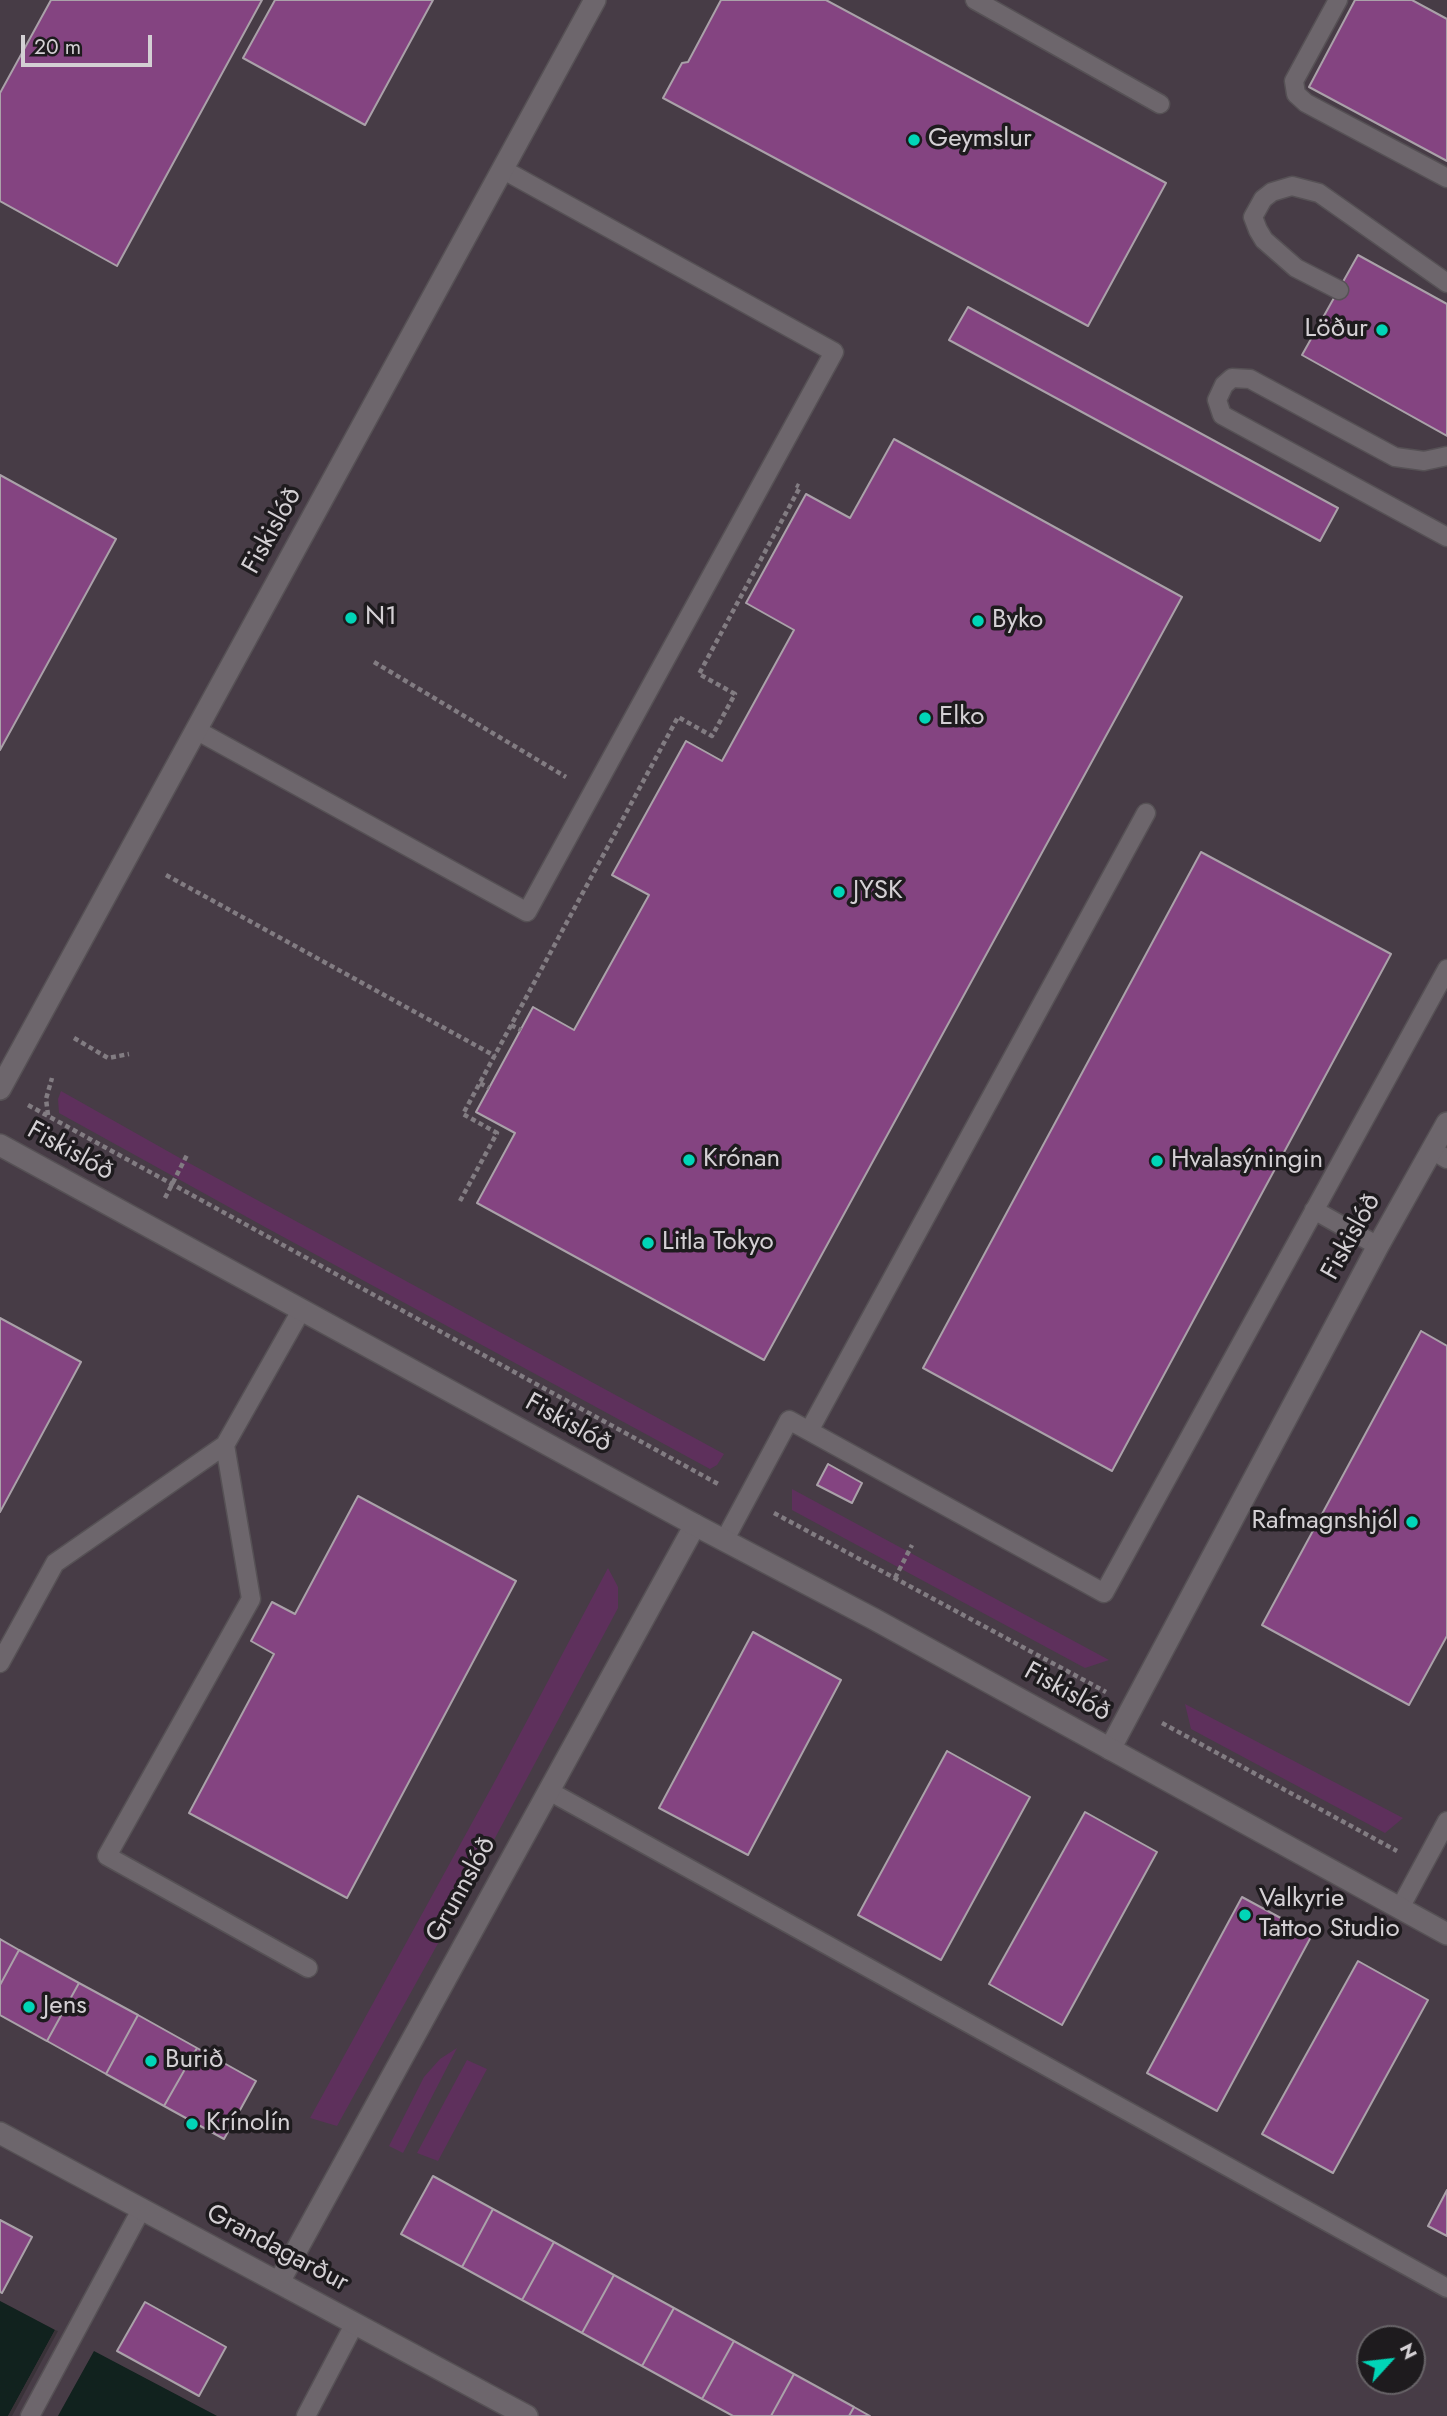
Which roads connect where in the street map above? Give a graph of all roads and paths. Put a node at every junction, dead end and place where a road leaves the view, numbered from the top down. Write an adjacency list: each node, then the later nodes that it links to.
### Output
1 (594, 0): 5 (street, Fiskislóð)
2 (975, 0): 4 (lane)
3 (1338, 0): 6 (lane)
4 (1160, 104)
5 (502, 169): 10 (lane); 13 (street, Fiskislóð)
6 (1447, 178)
7 (1447, 283): 8 (lane)
8 (1339, 290)
9 (1447, 456): 11 (lane)
10 (769, 471): 13 (lane); 18 (path)
11 (1447, 537)
12 (374, 662): 14 (path)
13 (196, 730): 26 (street, Fiskislóð)
14 (569, 779)
15 (1146, 813): 36 (lane)
16 (166, 875): 22 (path)
17 (1447, 969): 33 (lane)
18 (511, 1025): 19 (path); 22 (path)
19 (521, 1030)
20 (74, 1038): 21 (path)
21 (129, 1054)
22 (495, 1056): 24 (path)
23 (52, 1078): 31 (path)
24 (480, 1083): 25 (path); 32 (path)
25 (489, 1088)
26 (0, 1089)
27 (1447, 1123): 30 (street, Fiskislóð)
28 (0, 1145): 35 (street, Fiskislóð)
29 (188, 1153): 31 (path)
30 (1439, 1154): 34 (street, Fiskislóð)
31 (172, 1184): 38 (path)
32 (460, 1201)
33 (1314, 1210): 34 (lane); 36 (lane)
34 (1378, 1246): 47 (street, Fiskislóð)
35 (302, 1309): 37 (lane); 40 (street, Fiskislóð)
36 (809, 1431): 41 (lane)
37 (225, 1446): 44 (lane); 53 (lane)
38 (701, 1475)
39 (793, 1523): 43 (path)
40 (695, 1525): 41 (street, Fiskislóð); 48 (street, Grunnslóð)
41 (724, 1541): 47 (street, Fiskislóð)
42 (912, 1545): 43 (path)
43 (895, 1578): 45 (path)
44 (0, 1663)
45 (1072, 1673)
46 (1198, 1743): 50 (path)
47 (1110, 1749): 51 (street, Fiskislóð)
48 (549, 1791): 56 (street, Grunnslóð); 57 (lane)
49 (1447, 1821): 51 (lane)
50 (1379, 1841)
51 (1400, 1908): 52 (street, Fiskislóð)
52 (1447, 1934)
53 (308, 1968)
54 (0, 2133): 55 (street, Grandagarður)
55 (142, 2208): 56 (street, Grandagarður); 59 (lane)
56 (279, 2282): 58 (street, Grandagarður)
57 (1447, 2288)
58 (355, 2323): 60 (lane); 61 (street, Grandagarður)
59 (30, 2416)
60 (306, 2416)
61 (527, 2416)

